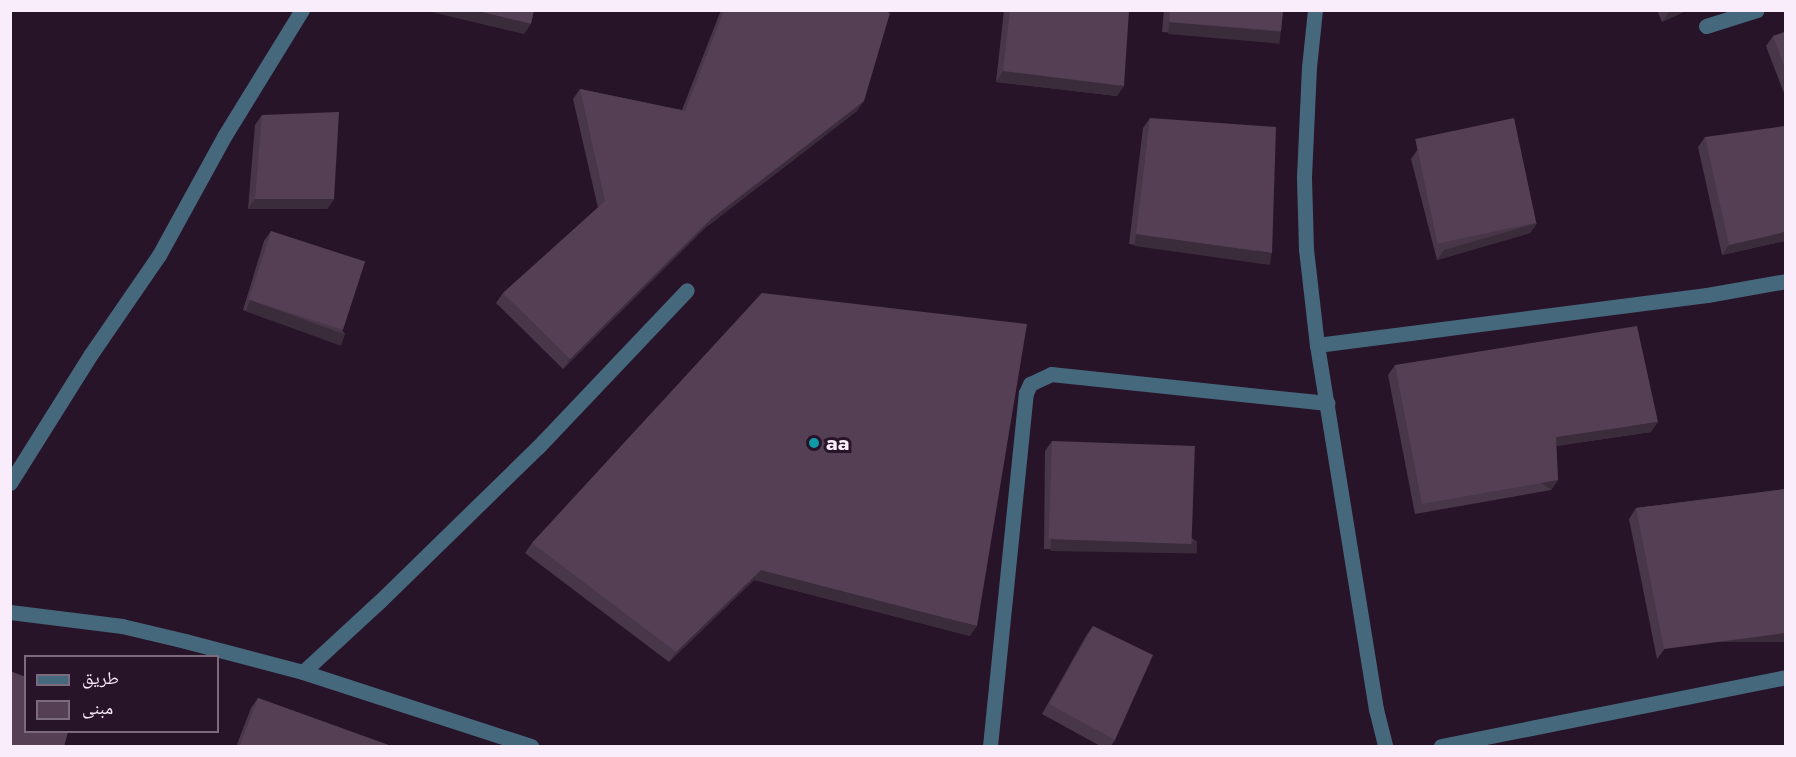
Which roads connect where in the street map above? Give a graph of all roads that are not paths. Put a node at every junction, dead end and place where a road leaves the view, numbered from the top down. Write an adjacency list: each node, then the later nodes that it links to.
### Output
1 (302, 10): 9 (street)
2 (1316, 10): 7 (street)
3 (1757, 10): 4 (street)
4 (1706, 26)
5 (1785, 281): 7 (street)
6 (687, 290): 11 (street)
7 (1317, 345): 8 (street)
8 (1327, 403): 14 (street); 15 (street)
9 (10, 483)
10 (10, 612): 11 (street)
11 (303, 672): 13 (street)
12 (1785, 677): 16 (street)
13 (531, 747)
14 (990, 747)
15 (1385, 747)
16 (1441, 747)

